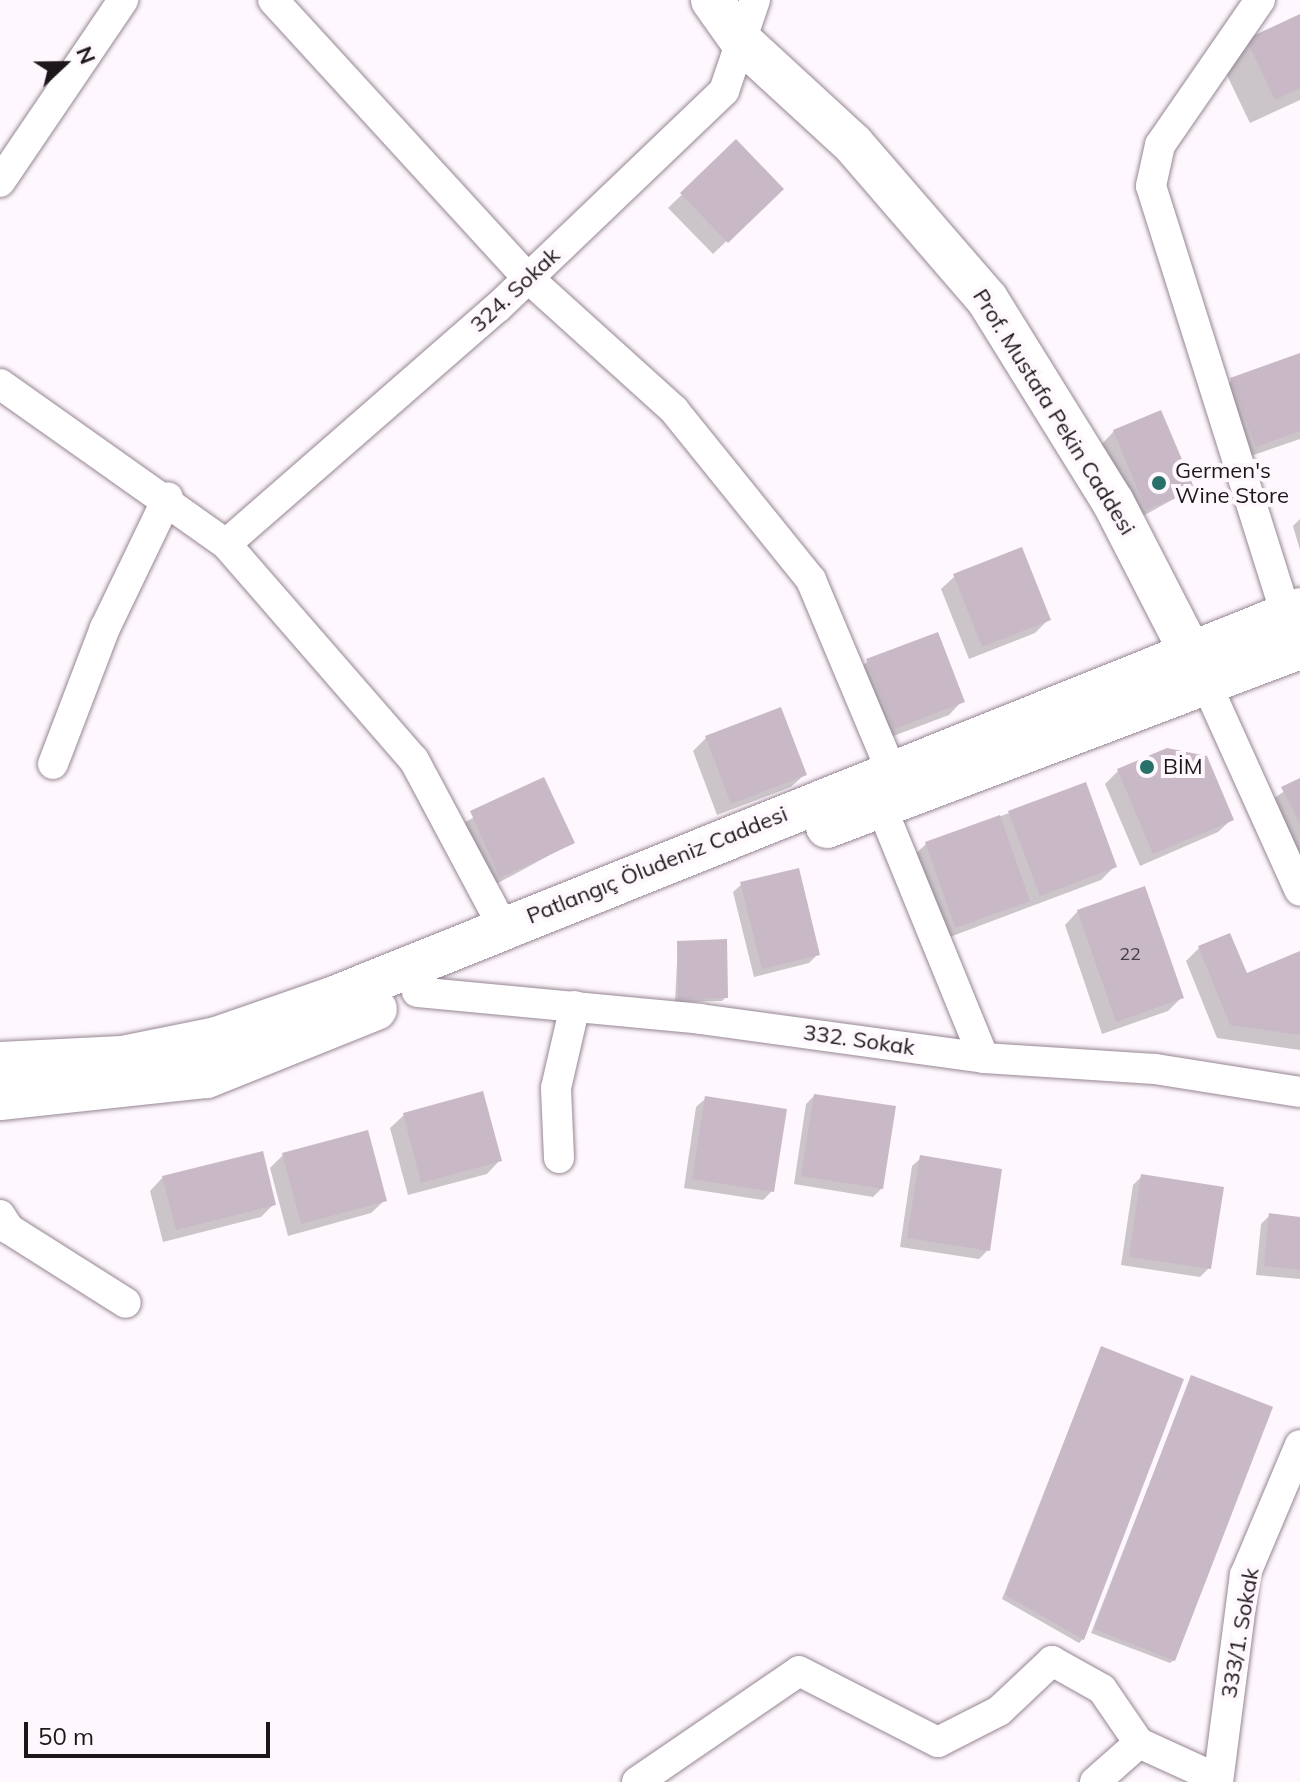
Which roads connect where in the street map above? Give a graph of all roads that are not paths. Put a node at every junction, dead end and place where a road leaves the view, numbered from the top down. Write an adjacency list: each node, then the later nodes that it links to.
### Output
1 (123, 0): 7 (street)
2 (273, 0): 8 (street)
3 (712, 0): 6 (main road, Prof. Mustafa Pekin Caddesi)
4 (755, 0): 6 (street, 324. Sokak)
5 (1260, 0): 12 (street)
6 (741, 41): 8 (street, 324. Sokak); 13 (main road, Prof. Mustafa Pekin Caddesi)
7 (0, 182)
8 (528, 278): 11 (street, 324. Sokak); 15 (street)
9 (0, 384): 10 (street)
10 (168, 497): 11 (street); 14 (street)
11 (226, 544): 17 (street)
12 (1295, 624): 13 (main road, Patlangıç Öludeniz Caddesi)
13 (1198, 666): 15 (main road, Patlangıç Öludeniz Caddesi); 16 (street, Prof. Mustafa Pekin Caddesi)
14 (53, 764)
15 (886, 788): 17 (main road, Patlangıç Öludeniz Caddesi); 18 (main road, Patlangıç Öludeniz Caddesi); 20 (street)
16 (1300, 891)
17 (503, 927): 21 (main road, Patlangıç Öludeniz Caddesi)
18 (417, 992): 19 (street, 332. Sokak); 23 (main road, Patlangıç Öludeniz Caddesi)
19 (575, 1006): 20 (street, 332. Sokak); 24 (street)
20 (984, 1058): 22 (street, 332. Sokak)
21 (0, 1063)
22 (1300, 1092)
23 (0, 1099)
24 (559, 1158)
25 (0, 1215): 26 (street)
26 (126, 1303)
27 (1300, 1445): 29 (street, 333/1. Sokak)
28 (1139, 1743): 29 (street); 30 (street); 31 (street)
29 (1218, 1780)
30 (637, 1782)
31 (1095, 1782)

